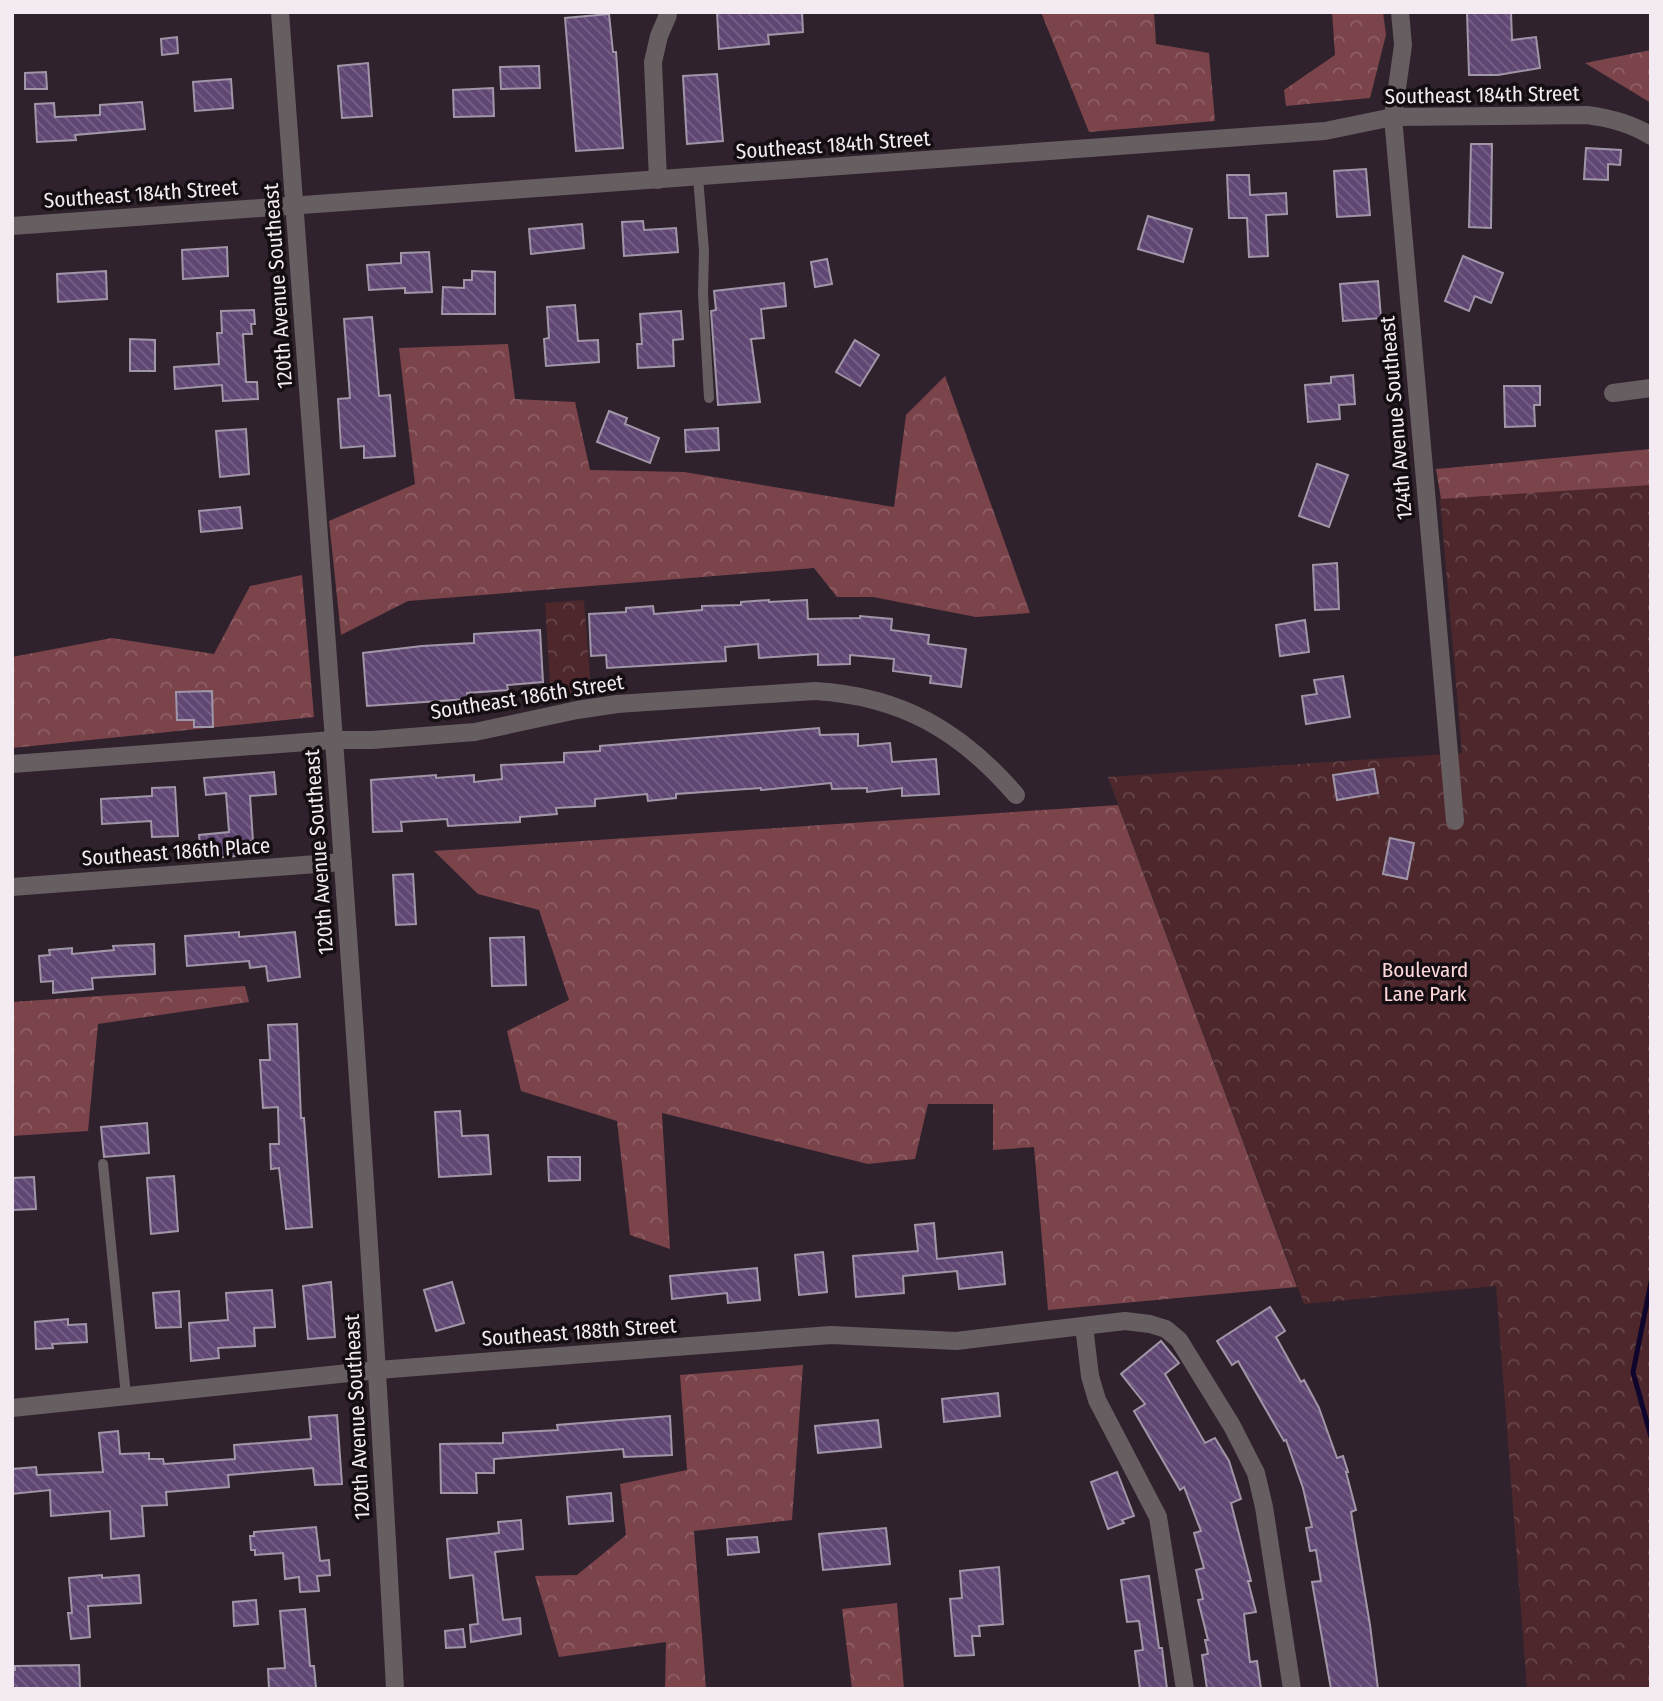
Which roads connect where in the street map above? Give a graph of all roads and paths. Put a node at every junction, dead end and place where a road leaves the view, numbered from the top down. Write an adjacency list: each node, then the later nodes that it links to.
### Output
1 (280, 12): 8 (street, 120th Avenue Southeast)
2 (1400, 12): 4 (street, 124th Avenue Southeast)
3 (666, 13): 7 (street)
4 (1393, 117): 5 (street, Southeast 184th Street); 6 (street, Southeast 184th Street); 16 (street, 124th Avenue Southeast)
5 (1651, 136)
6 (698, 177): 7 (street, Southeast 184th Street); 12 (lane)
7 (658, 180): 8 (street, Southeast 184th Street)
8 (295, 207): 9 (street, Southeast 184th Street); 13 (street, 120th Avenue Southeast)
9 (12, 226)
10 (1651, 388): 11 (street)
11 (1613, 393)
12 (709, 398)
13 (333, 740): 14 (street, Southeast 186th Street); 15 (street, Southeast 186th Street); 17 (street, 120th Avenue Southeast)
14 (12, 764)
15 (1016, 795)
16 (1455, 821)
17 (344, 862): 18 (street, Southeast 186th Place); 21 (street, 120th Avenue Southeast)
18 (12, 887)
19 (103, 1164): 22 (lane)
20 (1084, 1326): 21 (street, Southeast 188th Street); 25 (street); 26 (street, Southeast 188th Street)
21 (378, 1370): 22 (street, Southeast 188th Street); 24 (street, 120th Avenue Southeast)
22 (126, 1396): 23 (street, Southeast 188th Street)
23 (12, 1408)
24 (395, 1689)
25 (1185, 1689)
26 (1292, 1689)

